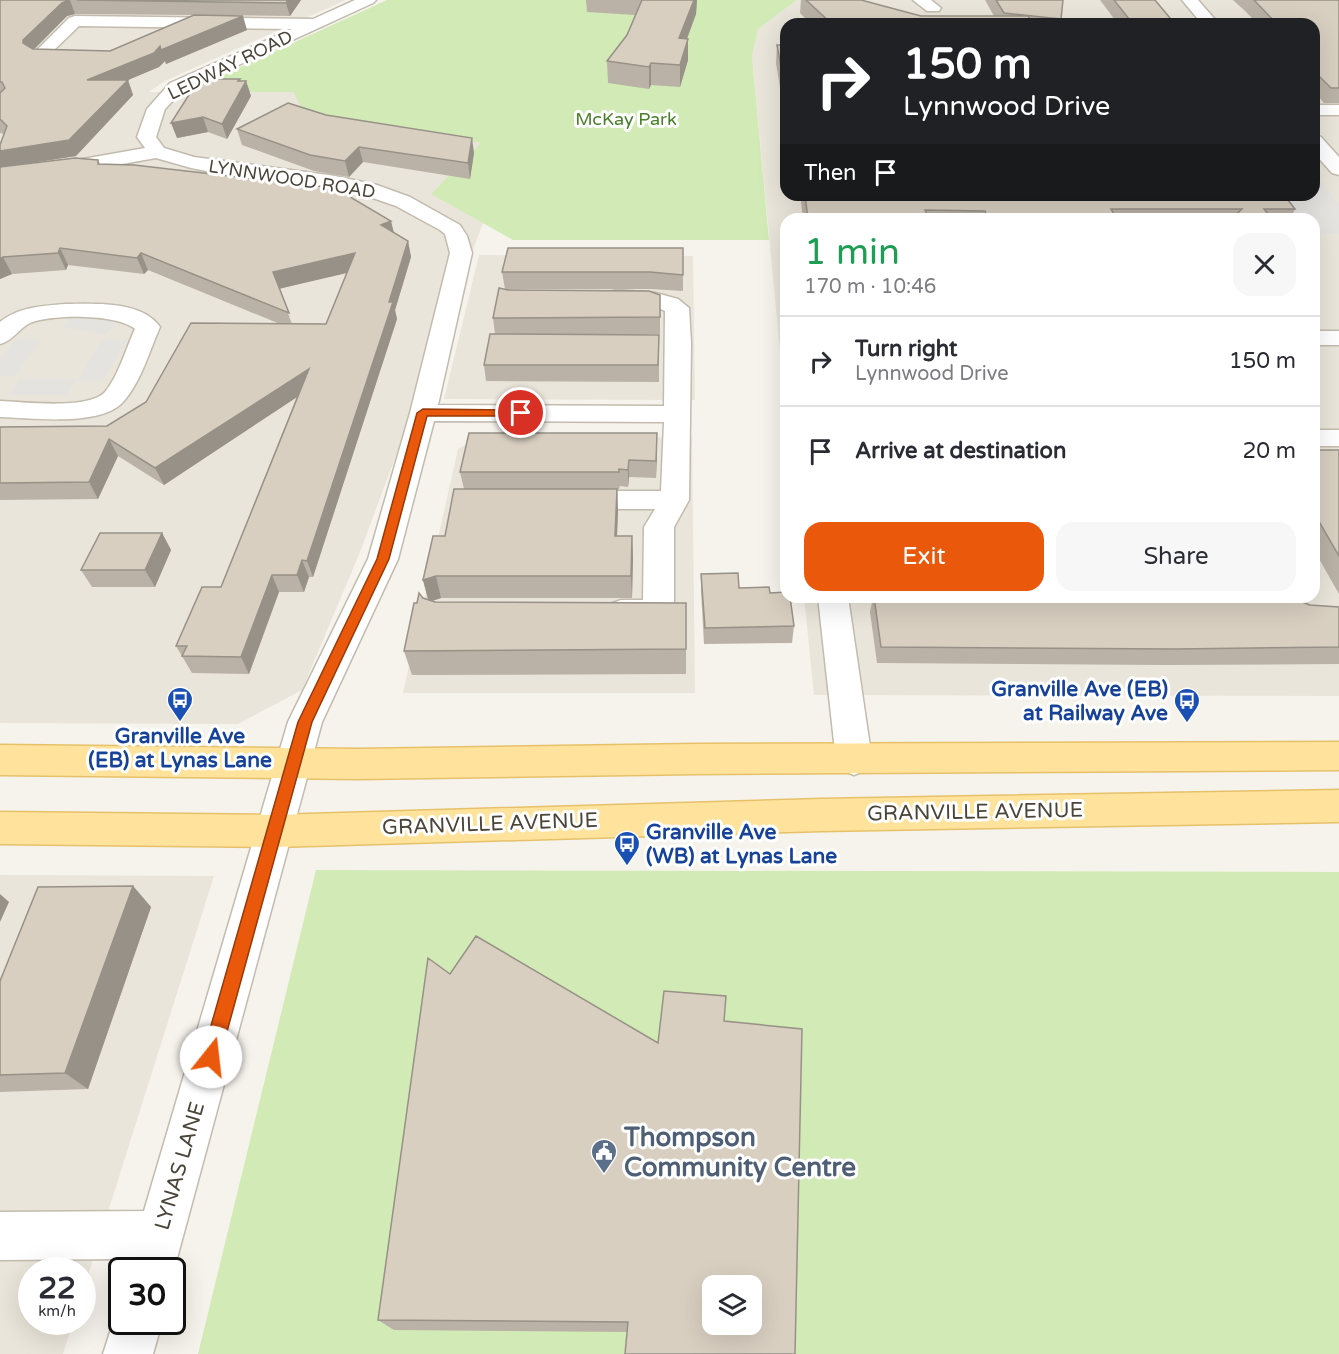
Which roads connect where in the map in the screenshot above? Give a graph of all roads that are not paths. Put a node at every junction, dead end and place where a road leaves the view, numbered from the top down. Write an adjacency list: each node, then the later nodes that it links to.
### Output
1 (368, 0): 5 (street, LEDWAY ROAD)
2 (1190, 0): 3 (street)
3 (1206, 18)
4 (197, 22): 5 (street); 6 (street); 7 (street)
5 (313, 24): 11 (street, LEDWAY ROAD)
6 (156, 40)
7 (94, 57)
8 (1320, 110): 9 (street)
9 (1339, 110)
10 (1320, 148): 12 (street)
11 (157, 152): 13 (street); 14 (street, LYNNWOOD ROAD)
12 (1339, 169)
13 (0, 176)
14 (455, 232): 18 (street, LYNAS LANE)
15 (592, 297): 19 (street)
16 (0, 337): 17 (street)
17 (0, 409)
18 (423, 413): 19 (street); 29 (street, LYNAS LANE)
19 (676, 414): 23 (street)
20 (1320, 438): 21 (street)
21 (1339, 438)
22 (543, 500): 23 (street)
23 (675, 500): 25 (street)
24 (834, 603): 28 (street)
25 (589, 612)
26 (1339, 756): 28 (main road)
27 (0, 760): 29 (main road)
28 (854, 760): 29 (main road)
29 (294, 763): 32 (street, LYNAS LANE)
30 (1339, 806): 32 (main road, GRANVILLE AVENUE)
31 (0, 828): 32 (main road, GRANVILLE AVENUE)
32 (275, 831): 34 (street, LYNAS LANE)
33 (0, 1236): 34 (street)
34 (156, 1253)
35 (133, 1335): 36 (street)
36 (128, 1354)

